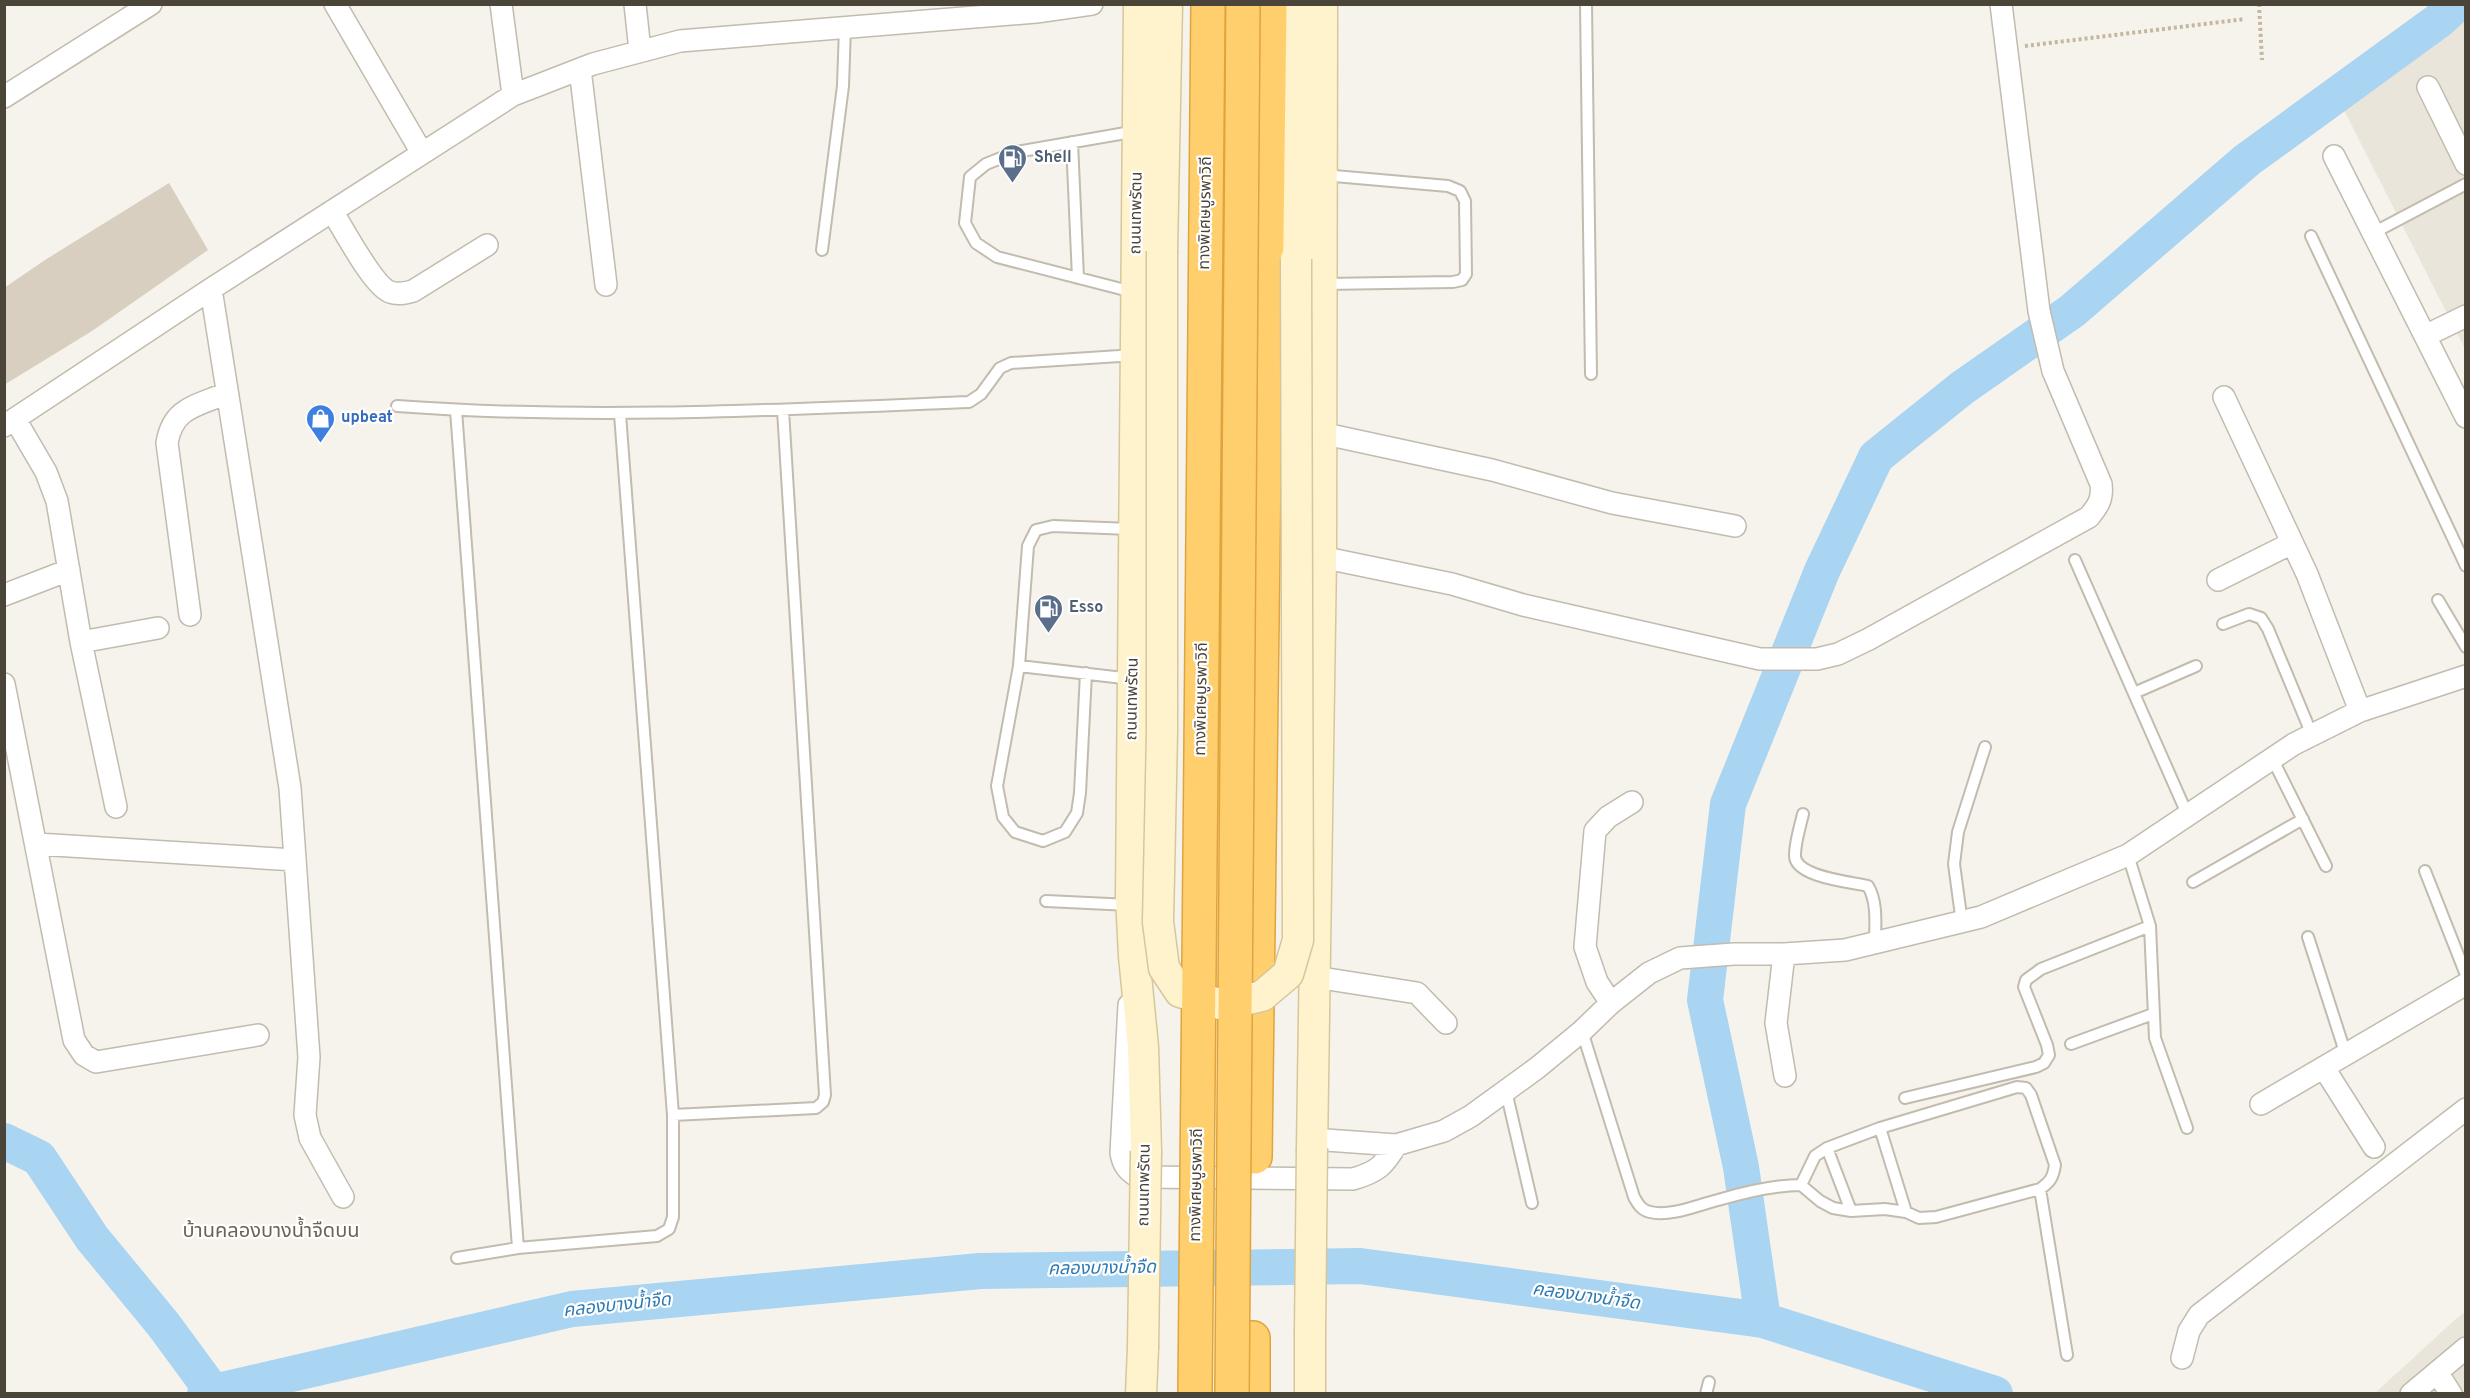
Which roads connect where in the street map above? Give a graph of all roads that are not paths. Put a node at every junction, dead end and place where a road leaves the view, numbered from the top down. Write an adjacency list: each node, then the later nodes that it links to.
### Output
1 (151, 4): 22 (street)
2 (334, 4): 25 (street)
3 (501, 4): 21 (street)
4 (635, 4): 18 (street)
5 (1092, 4): 16 (street)
6 (1138, 4): 23 (main road, ถนนเทพรัตน)
7 (1167, 4): 12 (main road, bridge)
8 (1196, 4): 135 (highway)
9 (1208, 4): 136 (highway, ทางพิเศษบูรพาวิถี, bridge)
10 (1243, 4): 137 (highway, bridge)
11 (1270, 4): 138 (highway)
12 (1298, 4)
13 (1322, 4): 28 (main road)
14 (1586, 4): 43 (lane)
15 (2001, 4): 56 (street)
16 (1035, 8): 17 (street)
17 (845, 27): 18 (street); 34 (lane)
18 (640, 51): 19 (street)
19 (580, 69): 21 (street); 36 (street)
20 (2428, 87): 27 (street)
21 (513, 96): 25 (street)
22 (4, 97)
23 (1138, 131): 24 (lane); 39 (main road, ถนนเทพรัตน)
24 (1072, 142): 35 (lane); 35 (lane)
25 (422, 153): 30 (street)
26 (2334, 156): 31 (street)
27 (2466, 164)
28 (1322, 175): 37 (main road); 37 (lane)
29 (2466, 184): 31 (lane)
30 (332, 211): 33 (street); 38 (street)
31 (2373, 233): 41 (street)
32 (2311, 236): 58 (lane)
33 (487, 245)
34 (822, 250)
35 (1078, 278): 39 (lane)
36 (606, 285)
37 (1321, 285): 52 (main road)
38 (211, 289): 44 (street); 51 (street)
39 (1136, 292): 42 (main road, ถนนเทพรัตน)
40 (2466, 316): 41 (street)
41 (2425, 336): 50 (street)
42 (1136, 355): 48 (lane); 54 (main road, ถนนเทพรัตน)
43 (1591, 374)
44 (227, 393): 63 (street); 86 (street)
45 (2224, 397): 55 (street)
46 (397, 406): 47 (lane)
47 (456, 410): 49 (lane); 127 (lane)
48 (783, 410): 49 (lane); 114 (lane)
49 (620, 414): 114 (lane)
50 (2466, 417)
51 (10, 422): 59 (street)
52 (1321, 433): 53 (street); 56 (main road)
53 (1735, 526)
54 (1135, 530): 68 (lane); 72 (main road, ถนนเทพรัตน)
55 (2292, 543): 60 (street); 75 (street)
56 (1321, 557): 99 (main road)
57 (2075, 561): 74 (lane)
58 (2466, 566)
59 (69, 570): 61 (street); 66 (street)
60 (2218, 580)
61 (4, 595)
62 (2438, 600): 67 (lane)
63 (190, 615)
64 (2223, 624): 76 (lane)
65 (158, 628): 66 (street)
66 (81, 642): 80 (street)
67 (2466, 647)
68 (1019, 666): 70 (lane); 70 (lane)
69 (2196, 666): 74 (lane)
70 (1086, 673): 72 (lane)
71 (2466, 676): 75 (street)
72 (1133, 679): 91 (main road, ถนนเทพรัตน)
73 (4, 684): 84 (street)
74 (2134, 693): 82 (lane)
75 (2360, 711): 76 (street)
76 (2312, 735): 78 (street)
77 (1985, 747): 92 (lane)
78 (2272, 758): 82 (street); 83 (lane)
79 (1632, 802): 101 (street)
80 (116, 807)
81 (1803, 814): 95 (lane)
82 (2188, 816): 85 (street)
83 (2303, 819): 87 (lane); 89 (lane)
84 (36, 844): 86 (street); 105 (street)
85 (2128, 855): 92 (street); 93 (lane)
86 (295, 861): 123 (street)
87 (2326, 866)
88 (2425, 872): 98 (lane)
89 (2193, 882)
90 (1046, 901): 91 (lane)
91 (1132, 905): 97 (main road, ถนนเทพรัตน)
92 (1962, 923): 95 (street)
93 (2150, 926): 102 (lane); 111 (lane)
94 (2308, 937): 107 (lane)
95 (1875, 945): 96 (street)
96 (1784, 954): 101 (street); 109 (street)
97 (1134, 956): 118 (street); 134 (main road, ถนนเทพรัตน, bridge)
98 (2466, 975)
99 (1315, 977): 103 (street); 117 (main road)
100 (2466, 984): 107 (street)
101 (1611, 1003): 104 (street)
102 (2153, 1014): 106 (lane); 116 (lane)
103 (1446, 1023)
104 (1582, 1031): 110 (street); 121 (lane)
105 (258, 1035)
106 (2071, 1044)
107 (2346, 1055): 108 (street)
108 (2324, 1068): 112 (street); 119 (street)
109 (1785, 1076)
110 (1506, 1091): 118 (street); 124 (lane)
111 (1905, 1098)
112 (2261, 1104)
113 (2466, 1109): 131 (street)
114 (673, 1115): 127 (lane)
115 (1880, 1128): 120 (lane); 122 (lane); 126 (lane)
116 (2187, 1128)
117 (1312, 1143): 118 (street); 139 (main road, bridge)
118 (1396, 1145)
119 (2374, 1147)
120 (1827, 1148): 121 (lane); 125 (lane)
121 (1801, 1185): 125 (lane)
122 (2040, 1189): 126 (lane); 130 (lane)
123 (343, 1197)
124 (1532, 1203)
125 (1851, 1211): 126 (lane)
126 (1906, 1212)
127 (518, 1248): 128 (lane)
128 (457, 1258)
129 (2466, 1348): 132 (street)
130 (2067, 1355)
131 (2182, 1358)
132 (2437, 1372): 141 (street); 142 (street)
133 (1709, 1382): 140 (lane)
134 (1141, 1394)
135 (1185, 1394)
136 (1195, 1394)
137 (1232, 1394)
138 (1252, 1394)
139 (1310, 1394)
140 (1706, 1394)
141 (2411, 1394)
142 (2451, 1394)

